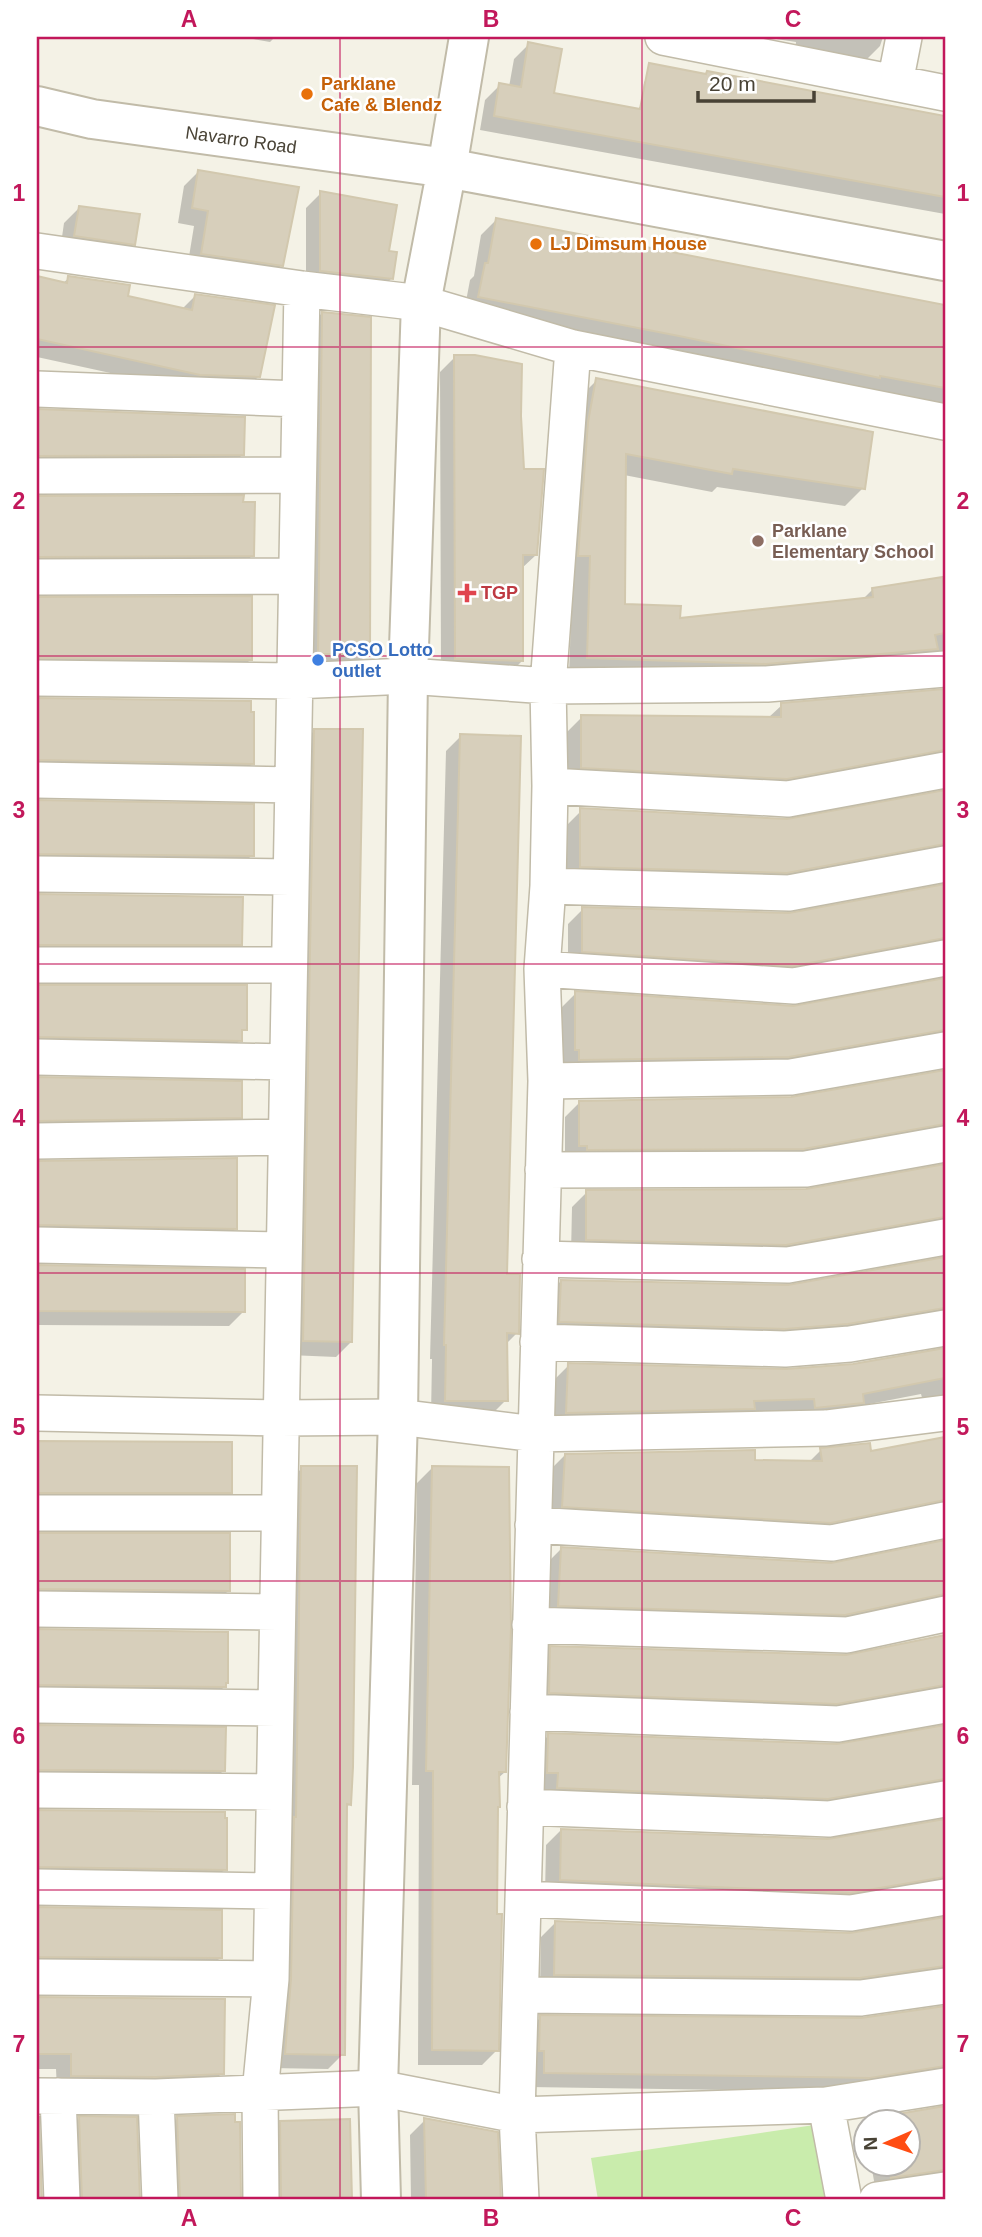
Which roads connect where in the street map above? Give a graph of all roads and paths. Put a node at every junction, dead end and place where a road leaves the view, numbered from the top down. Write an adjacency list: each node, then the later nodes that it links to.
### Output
1 (469, 37): 8 (street)
2 (663, 37): 4 (street)
3 (904, 37): 5 (street)
4 (775, 48): 5 (street)
5 (895, 83): 6 (street)
6 (945, 93)
7 (37, 106): 8 (street, Navarro Road)
8 (447, 168): 10 (street, Navarro Road); 12 (street)
9 (37, 251): 11 (street)
10 (945, 261)
11 (302, 289): 12 (street); 15 (street)
12 (421, 303): 13 (street); 22 (street)
13 (573, 348): 16 (street); 25 (street)
14 (37, 389): 15 (street)
15 (299, 399): 18 (street)
16 (945, 422)
17 (37, 475): 18 (street)
18 (298, 475): 19 (street)
19 (296, 576): 20 (street); 24 (street)
20 (37, 577)
21 (945, 669): 25 (street)
22 (408, 676): 24 (street); 25 (street); 54 (street)
23 (37, 678): 24 (street)
24 (294, 681): 28 (street)
25 (548, 686): 29 (street)
26 (945, 770): 29 (street)
27 (37, 780): 28 (street)
28 (292, 785): 32 (street)
29 (550, 786): 33 (street)
30 (945, 864): 33 (street)
31 (37, 874): 32 (street)
32 (290, 877): 36 (street)
33 (548, 886): 37 (street)
34 (945, 958): 37 (street)
35 (37, 965): 36 (street)
36 (289, 965): 40 (street)
37 (542, 969): 41 (street)
38 (945, 1050): 41 (street)
39 (37, 1057): 40 (street)
40 (287, 1062): 42 (street)
41 (546, 1081): 45 (street)
42 (286, 1137): 43 (street); 48 (street)
43 (37, 1141)
44 (945, 1144): 45 (street)
45 (542, 1170): 49 (street)
46 (945, 1237): 49 (street)
47 (37, 1245): 48 (street)
48 (284, 1250): 55 (street)
49 (540, 1259): 51 (street)
50 (945, 1328): 51 (street)
51 (538, 1342): 56 (street)
52 (37, 1413): 55 (street)
53 (945, 1413): 56 (street)
54 (398, 1417): 55 (street); 56 (street); 82 (street)
55 (281, 1418): 58 (street)
56 (535, 1434): 60 (street)
57 (37, 1513): 58 (street)
58 (279, 1513): 62 (street)
59 (945, 1520): 60 (street)
60 (533, 1525): 64 (street)
61 (37, 1609): 62 (street)
62 (277, 1612): 67 (street)
63 (945, 1614): 64 (street)
64 (530, 1625): 68 (street)
65 (37, 1705): 67 (street)
66 (945, 1705): 68 (street)
67 (276, 1708): 70 (street)
68 (528, 1712): 72 (street)
69 (37, 1790): 70 (street)
70 (274, 1792): 74 (street)
71 (945, 1798): 72 (street)
72 (525, 1807): 76 (street)
73 (37, 1886): 74 (street)
74 (272, 1891): 78 (street)
75 (945, 1897): 76 (street)
76 (523, 1899): 80 (street)
77 (37, 1977): 78 (street)
78 (271, 1979): 83 (street)
79 (945, 1986): 80 (street)
80 (520, 1995): 87 (street)
81 (945, 2086): 86 (street)
82 (378, 2088): 83 (street); 87 (street); 92 (street)
83 (260, 2093): 85 (street); 91 (street)
84 (48, 2096): 85 (street); 89 (street)
85 (156, 2097): 90 (street)
86 (826, 2105): 87 (street); 94 (street)
87 (517, 2115): 93 (street)
88 (945, 2190): 95 (street)
89 (62, 2200)
90 (160, 2200)
91 (261, 2200)
92 (381, 2200)
93 (521, 2200)
94 (844, 2200)
95 (877, 2200)

